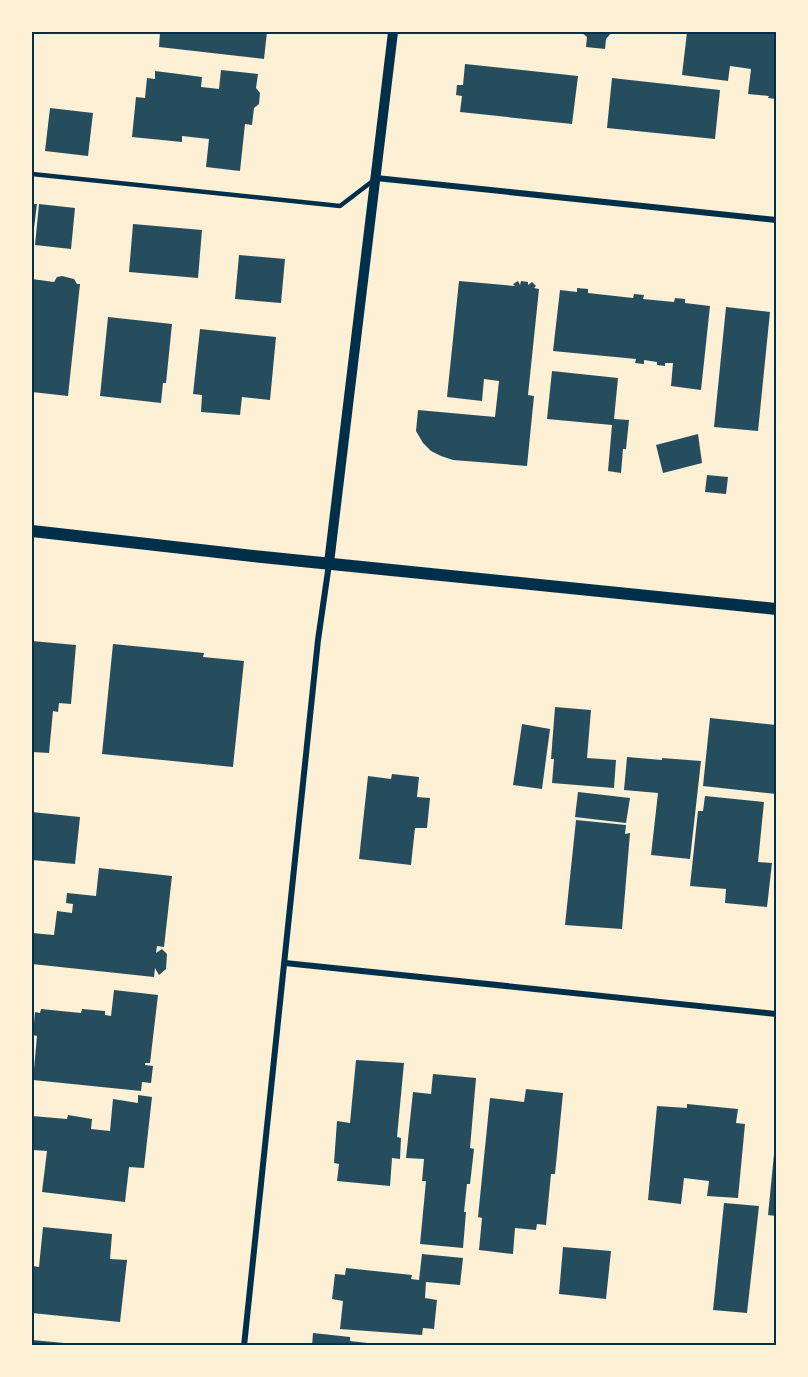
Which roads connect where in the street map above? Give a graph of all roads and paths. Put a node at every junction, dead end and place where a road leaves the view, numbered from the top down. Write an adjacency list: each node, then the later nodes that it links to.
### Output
1 (393, 32): 3 (street)
2 (32, 174): 3 (lane)
3 (376, 178): 4 (street); 6 (street)
4 (777, 220)
5 (32, 531): 6 (main road)
6 (329, 563): 7 (main road); 8 (street)
7 (777, 609)
8 (285, 963): 9 (street); 10 (street)
9 (777, 1014)
10 (244, 1346)

